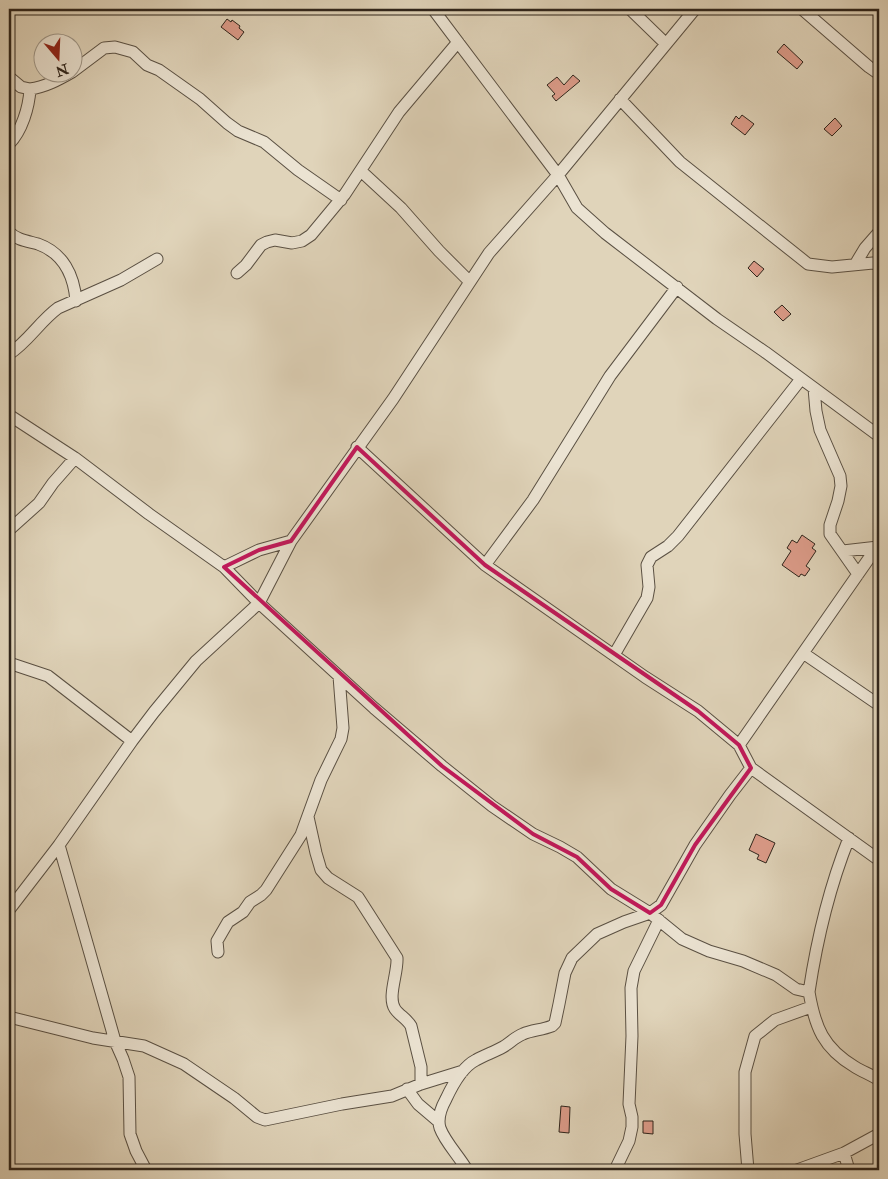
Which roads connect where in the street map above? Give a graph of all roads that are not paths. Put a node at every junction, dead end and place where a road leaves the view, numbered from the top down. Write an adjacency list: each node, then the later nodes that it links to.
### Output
1 (432, 9): 5 (street)
2 (630, 9): 6 (street)
3 (695, 9): 6 (street)
4 (802, 9): 8 (street)
5 (458, 42): 14 (street); 15 (street)
6 (666, 44): 12 (street)
7 (82, 64): 16 (street)
8 (879, 74)
9 (9, 77): 11 (street)
10 (54, 82): 11 (street)
11 (30, 89): 13 (street)
12 (620, 100): 15 (street); 20 (street)
13 (9, 144)
14 (361, 172): 16 (street); 23 (street)
15 (558, 175): 23 (street); 24 (street)
16 (341, 200): 22 (street)
17 (9, 232): 25 (street)
18 (879, 232): 20 (street)
19 (158, 259): 25 (street)
20 (856, 263): 21 (street)
21 (879, 265)
22 (237, 273)
23 (470, 282): 31 (street)
24 (677, 287): 27 (street); 37 (street)
25 (76, 300): 26 (street)
26 (9, 354)
27 (801, 379): 28 (street); 42 (street)
28 (814, 388): 30 (street); 36 (street)
29 (9, 415): 32 (street)
30 (879, 436)
31 (357, 447): 34 (street); 37 (street)
32 (75, 458): 33 (street); 38 (street)
33 (9, 530)
34 (291, 541): 38 (street); 40 (street)
35 (878, 545): 36 (street); 39 (street)
36 (843, 551): 39 (street)
37 (485, 565): 42 (street)
38 (224, 567): 40 (street)
39 (858, 574): 41 (street)
40 (259, 603): 44 (street); 46 (street)
41 (803, 653): 45 (street); 47 (street)
42 (614, 655): 47 (street)
43 (9, 663): 46 (street)
44 (339, 676): 49 (street); 54 (street)
45 (879, 705)
46 (132, 741): 51 (street)
47 (739, 745): 48 (street)
48 (751, 768): 50 (street); 54 (street)
49 (307, 816): 55 (street); 62 (street)
50 (849, 838): 52 (street); 56 (street)
51 (59, 845): 53 (street); 59 (street)
52 (879, 860)
53 (9, 910)
54 (655, 917): 56 (street); 60 (street); 69 (street)
55 (218, 952)
56 (809, 992): 57 (street)
57 (812, 1006): 61 (street); 70 (street)
58 (9, 1017): 59 (street)
59 (115, 1041): 63 (street); 67 (street)
60 (463, 1071): 62 (street); 64 (street)
61 (879, 1080)
62 (421, 1084): 63 (street)
63 (407, 1089): 64 (street)
64 (438, 1121): 68 (street)
65 (879, 1134): 66 (street)
66 (844, 1153): 71 (street); 72 (street)
67 (146, 1170)
68 (467, 1170)
69 (615, 1170)
70 (748, 1170)
71 (797, 1170)
72 (849, 1170)

